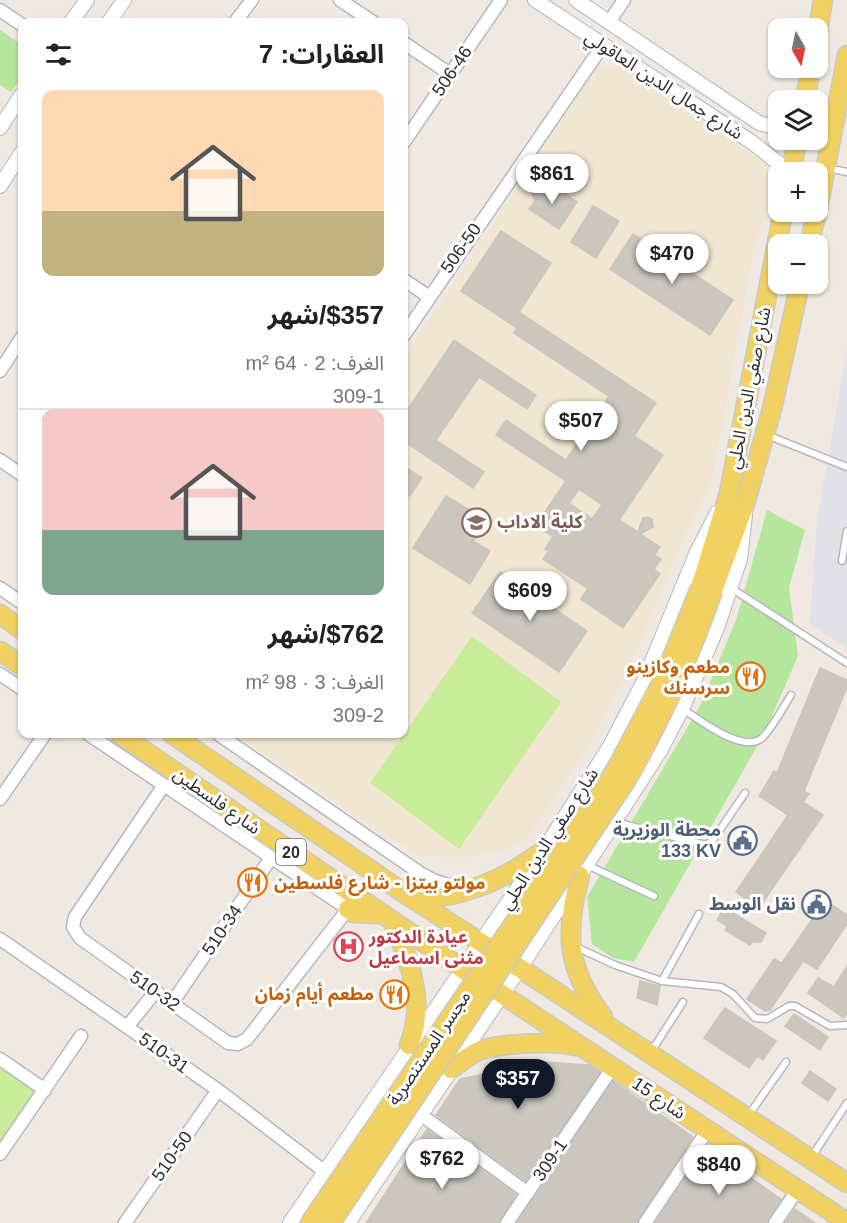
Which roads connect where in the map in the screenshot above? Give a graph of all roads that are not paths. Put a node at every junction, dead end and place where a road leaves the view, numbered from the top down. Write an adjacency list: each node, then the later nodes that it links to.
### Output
1 (87, 0): 11 (street)
2 (124, 0): 12 (street)
3 (252, 0): 13 (street)
4 (340, 0): 14 (street)
5 (501, 0): 21 (street, 506-46)
6 (576, 0): 17 (street, شارع جمال الدين العاقولي)
7 (624, 0): 17 (street)
8 (823, 0): 15 (main road)
9 (543, 2): 18 (street, شارع جمال الدين العاقولي)
10 (0, 10): 16 (street)
11 (74, 18)
12 (112, 18)
13 (238, 18)
14 (367, 18)
15 (820, 18)
16 (18, 22)
17 (609, 22): 22 (street, شارع جمال الدين العاقولي)
18 (603, 45): 24 (street, شارع جمال الدين العاقولي); 40 (street, 506-50)
19 (408, 46): 21 (street)
20 (847, 55): 33 (main road)
21 (450, 74): 30 (street, 506-46)
22 (695, 79): 24 (street); 25 (street, شارع جمال الدين العاقولي)
23 (18, 97): 26 (street)
24 (683, 97): 27 (street, شارع جمال الدين العاقولي)
25 (727, 101): 27 (street); 28 (street, شارع جمال الدين العاقولي)
26 (5, 108): 29 (street)
27 (716, 119): 32 (street, شارع جمال الدين العاقولي)
28 (768, 125)
29 (0, 128)
30 (408, 136)
31 (18, 158): 36 (street)
32 (777, 162)
33 (828, 162)
34 (828, 167): 35 (lane)
35 (847, 172)
36 (0, 186)
37 (781, 222): 48 (main road, شارع صفي الدين الحلي)
38 (408, 283): 40 (street)
39 (798, 294): 44 (main road, شارع صفي الدين الحلي)
40 (428, 296): 41 (street, 506-50)
41 (408, 328)
42 (18, 355): 43 (street)
43 (0, 371)
44 (765, 434): 46 (lane); 52 (main road, شارع صفي الدين الحلي)
45 (0, 460): 47 (street)
46 (847, 467)
47 (18, 472)
48 (729, 493): 52 (main road, شارع صفي الدين الحلي); 72 (street, شارع صفي الدين الحلي)
49 (847, 531): 50 (lane)
50 (842, 561)
51 (0, 588): 53 (street)
52 (715, 589): 58 (lane); 62 (street, شارع صفي الدين الحلي); 117 (main road, مجسر المستنصرية, bridge); 118 (main road, مجسر المستنصرية, bridge)
53 (18, 600)
54 (0, 614): 55 (main road)
55 (18, 627)
56 (0, 651): 57 (main road)
57 (18, 663)
58 (847, 663)
59 (0, 674): 60 (street)
60 (18, 686)
61 (791, 695): 62 (lane)
62 (682, 709): 71 (street, شارع صفي الدين الحلي)
63 (42, 738): 70 (street)
64 (94, 738): 68 (street)
65 (126, 738): 80 (main road, شارع فلسطين / 20)
66 (178, 738): 76 (main road, شارع فلسطين / 20)
67 (224, 738): 75 (street)
68 (164, 785): 73 (street); 87 (street, 510-32)
69 (745, 793): 71 (lane)
70 (0, 799)
71 (615, 822): 74 (street, شارع صفي الدين الحلي)
72 (543, 851): 75 (main road); 82 (street, شارع صفي الدين الحلي)
73 (272, 858): 78 (street); 90 (street, 510-34)
74 (583, 870): 77 (lane); 83 (main road); 84 (street, شارع صفي الدين الحلي)
75 (468, 890): 76 (main road)
76 (410, 897): 82 (main road, شارع فلسطين / 20)
77 (654, 897)
78 (348, 909): 80 (main road); 90 (street, 510-32)
79 (699, 914): 86 (lane)
80 (387, 918): 85 (main road, شارع فلسطين / 20); 95 (main road)
81 (0, 939): 93 (street, 510-31)
82 (484, 945): 85 (street, شارع صفي الدين الحلي)
83 (571, 945): 86 (lane); 92 (main road)
84 (516, 965): 88 (street, شارع صفي الدين الحلي); 92 (main road, شارع 15)
85 (466, 972): 95 (street, شارع صفي الدين الحلي)
86 (662, 981): 91 (lane)
87 (156, 992): 90 (street, 510-32); 93 (street)
88 (497, 992): 97 (main road, شارع 15); 101 (street, شارع صفي الدين الحلي)
89 (683, 1002): 96 (lane)
90 (172, 1003)
91 (847, 1024)
92 (610, 1026): 96 (main road, شارع 15)
93 (127, 1027): 103 (street, 510-31)
94 (81, 1036): 102 (street)
95 (410, 1046): 110 (street, شارع صفي الدين الحلي)
96 (651, 1052): 106 (main road, شارع 15)
97 (590, 1053): 100 (main road, شارع 15); 101 (main road)
98 (0, 1059): 102 (street)
99 (786, 1062): 106 (lane)
100 (613, 1068): 107 (main road, شارع 15); 113 (street, 309-1)
101 (451, 1069): 105 (street, شارع صفي الدين الحلي)
102 (45, 1090): 108 (street)
103 (218, 1090): 110 (street, 510-31); 115 (street, 510-50)
104 (847, 1103): 109 (lane)
105 (420, 1114): 113 (street); 119 (street, شارع صفي الدين الحلي)
106 (748, 1117): 109 (main road, شارع 15)
107 (707, 1131): 112 (main road, شارع 15); 121 (street)
108 (0, 1154)
109 (810, 1158): 111 (main road, شارع 15)
110 (324, 1171): 116 (street, شارع صفي الدين الحلي)
111 (847, 1183)
112 (798, 1189): 114 (main road, شارع 15); 122 (street)
113 (528, 1193): 120 (street, 309-1)
114 (847, 1222)
115 (125, 1223)
116 (291, 1223)
117 (310, 1223)
118 (331, 1223)
119 (348, 1223)
120 (507, 1223)
121 (645, 1223)
122 (775, 1223)

